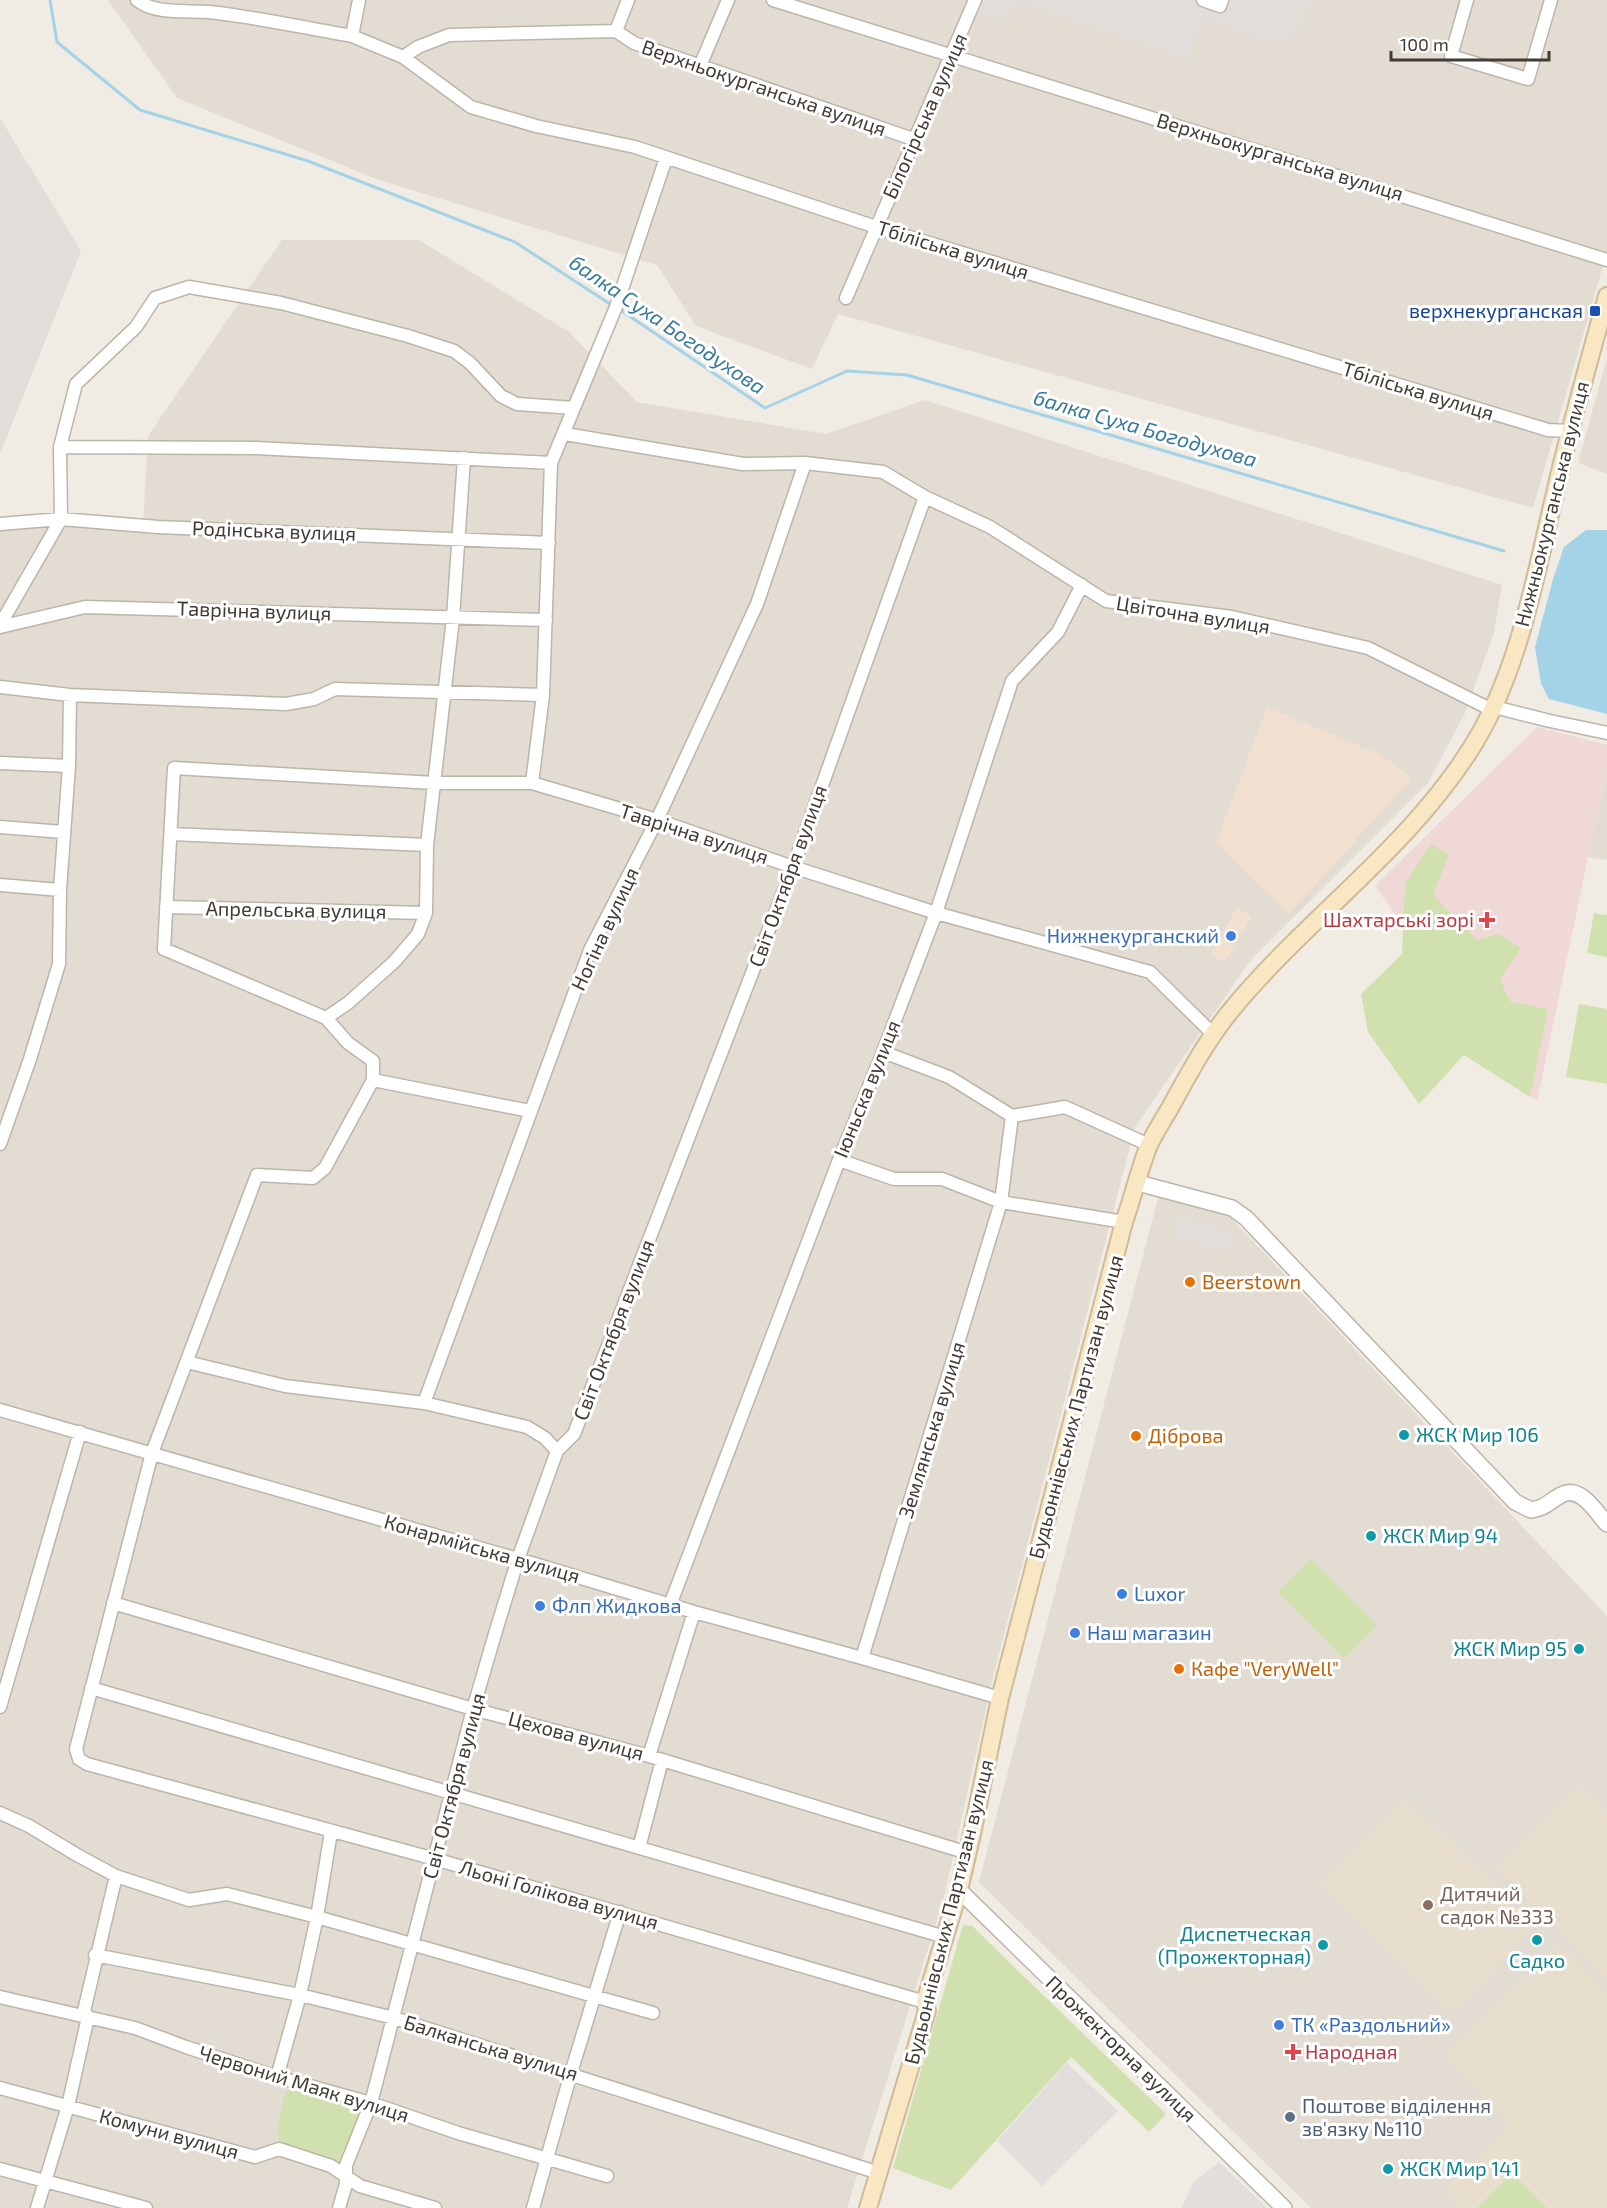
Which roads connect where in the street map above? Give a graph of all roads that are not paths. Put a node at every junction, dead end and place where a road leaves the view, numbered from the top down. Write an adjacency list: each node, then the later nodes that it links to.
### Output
1 (137, 0): 12 (street, Тбіліська вулиця)
2 (359, 0): 12 (street)
3 (628, 0): 11 (street)
4 (728, 0): 15 (street)
5 (773, 0): 13 (street, Верхньокурганська вулиця)
6 (975, 0): 13 (street, Білогірська вулиця)
7 (1203, 0): 8 (street)
8 (1222, 0)
9 (1467, 0): 10 (street)
10 (1551, 0)
11 (616, 31): 14 (street); 15 (street, Верхньокурганська вулиця)
12 (352, 36): 14 (street, Тбіліська вулиця)
13 (953, 55): 16 (street, Білогірська вулиця); 19 (street, Верхньокурганська вулиця)
14 (404, 57): 17 (street, Тбіліська вулиця)
15 (700, 66): 16 (street, Верхньокурганська вулиця)
16 (916, 140): 18 (street, Білогірська вулиця)
17 (666, 158): 18 (street, Тбіліська вулиця); 22 (street)
18 (876, 226): 21 (street, Білогірська вулиця); 23 (street, Тбіліська вулиця)
19 (1607, 260)
20 (1607, 296): 23 (main road, Нижньокурганська вулиця)
21 (846, 298)
22 (574, 408): 24 (street); 25 (street)
23 (1569, 431): 42 (main road, Нижньокурганська вулиця)
24 (565, 434): 27 (street); 28 (street, Цвiточна вулиця)
25 (60, 447): 26 (street); 30 (street)
26 (464, 458): 27 (street); 32 (street)
27 (551, 463): 33 (street)
28 (805, 463): 29 (street, Цвiточна вулиця); 48 (street, Ногіна вулиця)
29 (925, 497): 34 (street, Цвiточна вулиця); 53 (street, Світ Октября вулиця)
30 (61, 519): 31 (street, Родінська вулиця); 32 (street, Родінська вулиця); 37 (street)
31 (0, 524)
32 (458, 538): 33 (street, Родінська вулиця); 35 (street)
33 (549, 543): 36 (street)
34 (1082, 585): 42 (street, Цвiточна вулиця); 58 (street, Iюньска вулиця)
35 (453, 618): 36 (street, Таврічна вулиця); 37 (street, Таврічна вулиця); 39 (street)
36 (546, 620): 41 (street)
37 (0, 626)
38 (0, 687): 40 (street)
39 (445, 692): 40 (street); 41 (street); 46 (street)
40 (70, 695): 45 (street)
41 (543, 695): 47 (street)
42 (1493, 709): 43 (street, Цвiточна вулиця); 60 (main road, Будьоннівських Партизан вулиця)
43 (1607, 733)
44 (0, 763): 45 (street)
45 (69, 766): 50 (street)
46 (434, 783): 47 (street, Таврічна вулиця); 51 (street, Таврічна вулиця); 52 (street)
47 (532, 783): 48 (street, Таврічна вулиця)
48 (657, 820): 53 (street, Таврічна вулиця); 63 (street, Ногіна вулиця)
49 (0, 827): 50 (street)
50 (63, 832): 55 (street)
51 (171, 834): 52 (street); 56 (street)
52 (427, 845): 57 (street)
53 (793, 867): 58 (street, Таврічна вулиця); 75 (street, Світ Октября вулиця)
54 (0, 885): 55 (street)
55 (60, 890): 65 (street)
56 (166, 907): 57 (street, Апрельська вулиця); 59 (street)
57 (426, 913): 59 (street)
58 (936, 913): 60 (street, Таврічна вулиця); 61 (street, Iюньска вулиця)
59 (326, 1018): 62 (street)
60 (1214, 1034): 66 (main road, Будьоннівських Партизан вулиця)
61 (884, 1052): 64 (street); 67 (street, Iюньска вулиця)
62 (373, 1080): 63 (street); 71 (street)
63 (530, 1111): 72 (street, Ногіна вулиця)
64 (1012, 1116): 66 (street); 69 (street, Землянська вулиця)
65 (0, 1144)
66 (1149, 1145): 68 (main road, Будьоннівських Партизан вулиця)
67 (839, 1160): 69 (street); 80 (street, Iюньска вулиця)
68 (1138, 1183): 70 (main road, Будьоннівських Партизан вулиця); 77 (street)
69 (1001, 1202): 70 (street); 82 (street, Землянська вулиця)
70 (1124, 1222): 84 (main road, Будьоннівських Партизан вулиця)
71 (187, 1362): 72 (street); 76 (street)
72 (424, 1403): 75 (street)
73 (0, 1410): 74 (street, Конармійська вулиця)
74 (80, 1432): 76 (street, Конармійська вулиця); 85 (street)
75 (557, 1451): 78 (street, Світ Октября вулиця)
76 (153, 1453): 78 (street, Конармійська вулиця); 79 (street)
77 (1607, 1524)
78 (518, 1559): 80 (street, Конармійська вулиця); 86 (street, Світ Октября вулиця)
79 (113, 1603): 83 (street); 86 (street, Цехова вулиця)
80 (670, 1605): 81 (street, Конармійська вулиця)
81 (694, 1612): 82 (street, Конармійська вулиця); 87 (street)
82 (862, 1658): 84 (street, Конармійська вулиця)
83 (91, 1688): 89 (street); 91 (street, Льоні Голікова вулиця)
84 (1000, 1698): 93 (main road, Будьоннівських Партизан вулиця)
85 (0, 1707)
86 (473, 1709): 87 (street, Цехова вулиця); 89 (street, Світ Октября вулиця)
87 (649, 1756): 88 (street, Цехова вулиця)
88 (663, 1760): 92 (street); 93 (street, Цехова вулиця)
89 (451, 1793): 92 (street); 94 (street, Світ Октября вулиця)
90 (0, 1813): 95 (street)
91 (331, 1832): 94 (street, Льоні Голікова вулиця); 98 (street)
92 (639, 1848): 99 (street)
93 (968, 1854): 96 (main road, Будьоннівських Партизан вулиця)
94 (435, 1860): 97 (street, Льоні Голікова вулиця); 100 (street, Світ Октября вулиця)
95 (116, 1876): 98 (street); 101 (street)
96 (959, 1890): 99 (main road, Будьоннівських Партизан вулиця); 126 (street, Прожекторна вулиця)
97 (620, 1912): 104 (street); 105 (street, Льоні Голікова вулиця)
98 (317, 1917): 100 (street); 102 (street)
99 (945, 1937): 105 (main road, Будьоннівських Партизан вулиця)
100 (412, 1944): 104 (street); 108 (street, Світ Октября вулиця)
101 (95, 1955): 102 (street, Балканська вулиця); 107 (street)
102 (300, 1995): 108 (street, Балканська вулиця); 110 (street)
103 (0, 1997): 107 (street, Червоний Маяк вулиця)
104 (594, 1997): 106 (street); 109 (street)
105 (925, 2002): 116 (main road, Будьоннівських Партизан вулиця)
106 (653, 2013)
107 (88, 2017): 110 (street, Червоний Маяк вулиця); 113 (street)
108 (394, 2018): 109 (street, Балканська вулиця); 112 (street, Світ Октября вулиця)
109 (571, 2073): 114 (street); 116 (street, Балканська вулиця)
110 (277, 2077): 112 (street, Червоний Маяк вулиця)
111 (0, 2088): 113 (street, Комуни вулиця)
112 (371, 2103): 114 (street, Червоний Маяк вулиця); 118 (street, Світ Октября вулиця)
113 (68, 2106): 118 (street, Комуни вулиця); 119 (street)
114 (547, 2160): 117 (street, Червоний Маяк вулиця); 124 (street)
115 (0, 2169): 119 (street)
116 (879, 2173): 125 (main road, Будьоннівських Партизан вулиця)
117 (607, 2176)
118 (347, 2177): 122 (street, Світ Октября вулиця); 123 (street, Комуни вулиця)
119 (45, 2181): 120 (street); 121 (street)
120 (37, 2208)
121 (146, 2208)
122 (339, 2208)
123 (435, 2208)
124 (533, 2208)
125 (868, 2208)
126 (1284, 2208)

